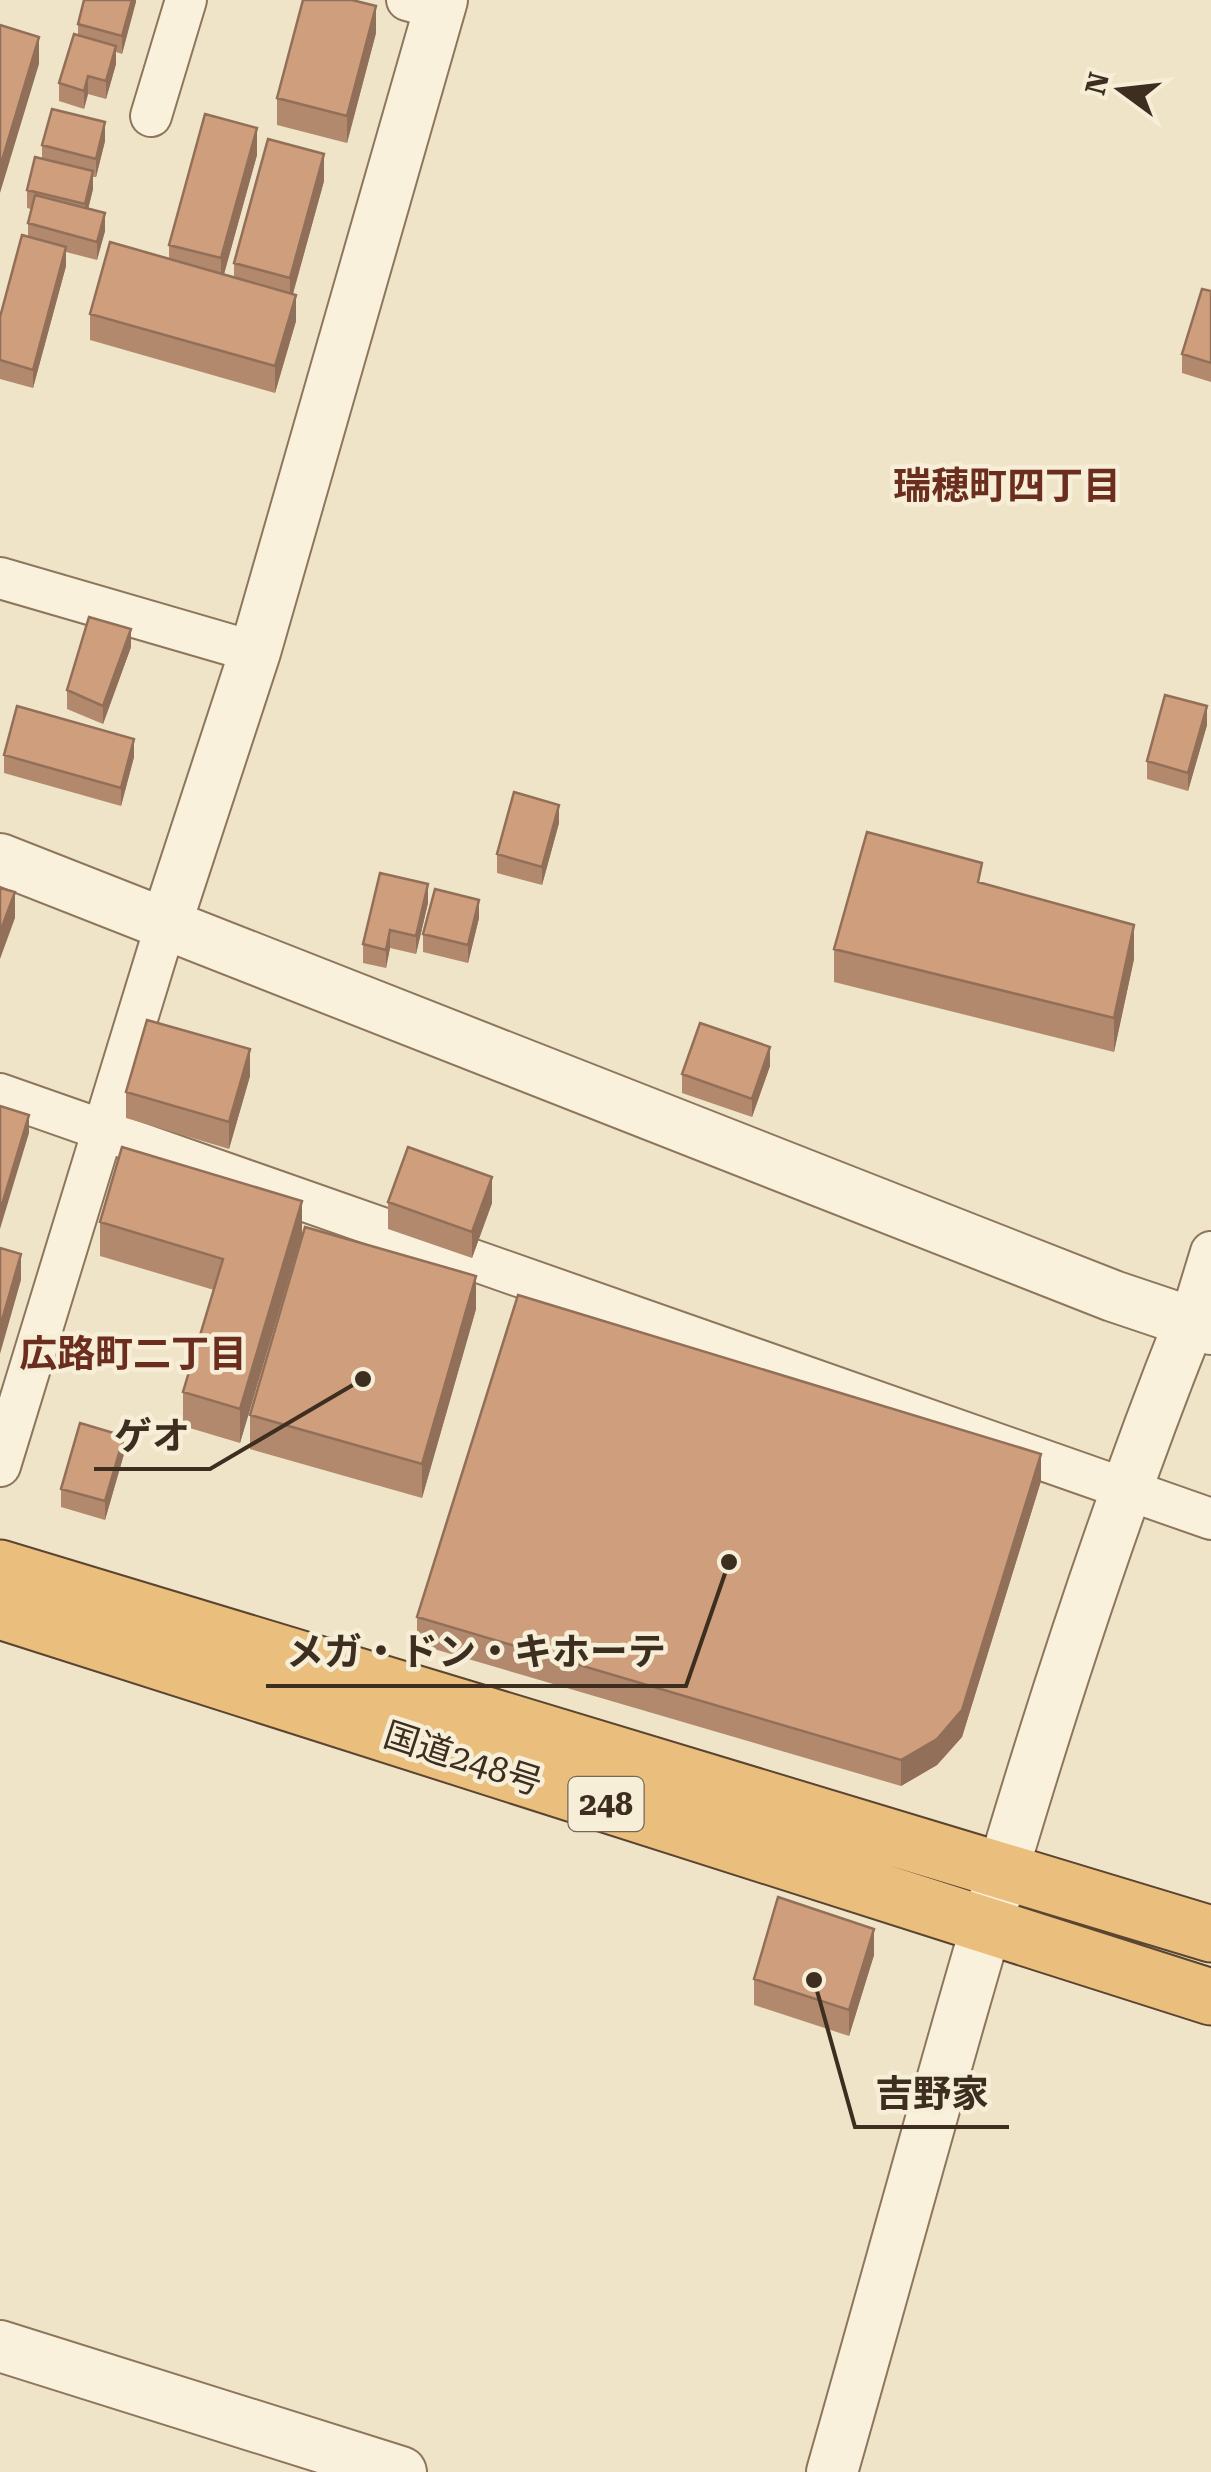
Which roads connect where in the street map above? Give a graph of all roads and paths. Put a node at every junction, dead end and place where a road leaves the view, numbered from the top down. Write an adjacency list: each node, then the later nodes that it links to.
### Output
1 (186, 0): 3 (street)
2 (429, 3): 5 (street)
3 (151, 116)
4 (0, 578): 5 (street)
5 (254, 652): 7 (street)
6 (0, 859): 7 (street)
7 (166, 924): 9 (street); 11 (street)
8 (0, 1094): 9 (street)
9 (104, 1130): 12 (street); 13 (street)
10 (1211, 1252): 11 (street)
11 (1200, 1326): 13 (street)
12 (0, 1466)
13 (1123, 1488): 14 (street); 17 (street)
14 (1211, 1519)
15 (0, 1568): 17 (highway, 国道248号 / 248)
16 (0, 1611): 18 (highway, 国道248号 / 248)
17 (1006, 1868): 18 (street); 19 (highway, 国道248号 / 248)
18 (988, 1926): 20 (highway, 国道248号 / 248); 23 (street)
19 (1211, 1934)
20 (1211, 1997)
21 (0, 2346): 22 (street)
22 (401, 2472)
23 (832, 2472)

